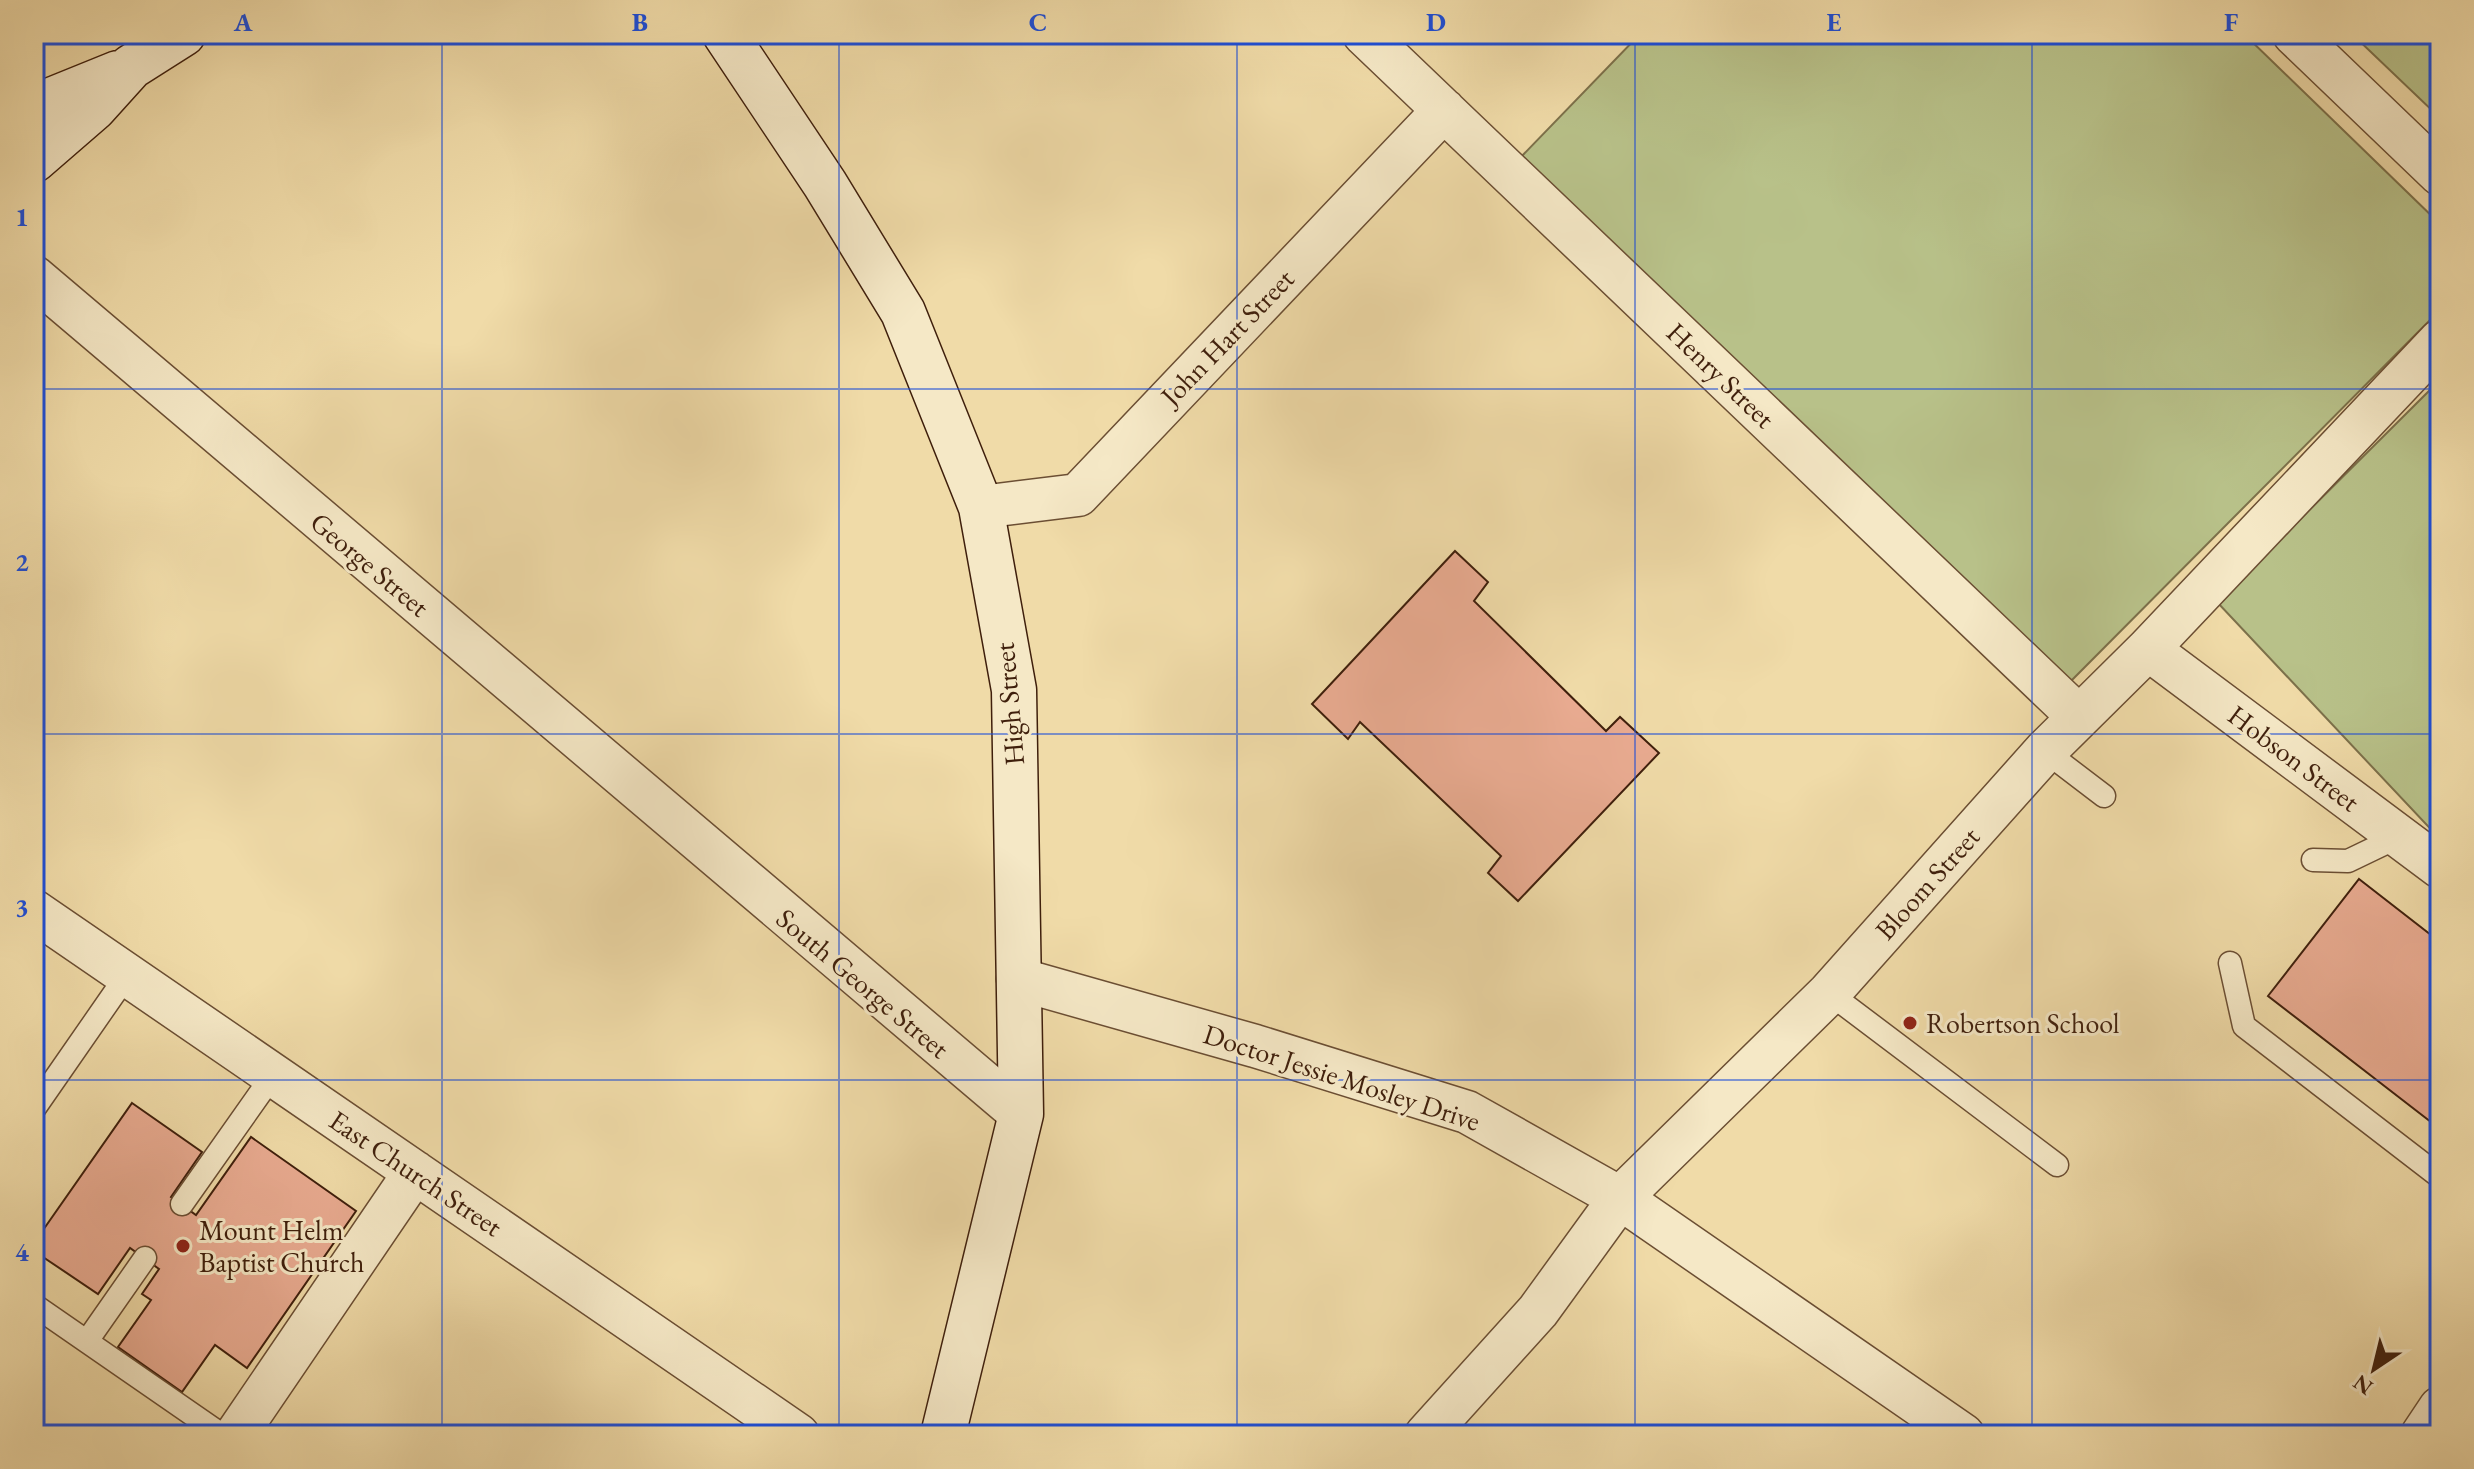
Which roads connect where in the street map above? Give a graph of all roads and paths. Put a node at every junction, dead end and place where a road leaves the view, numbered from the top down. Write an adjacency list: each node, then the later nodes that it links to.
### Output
1 (183, 34): 5 (street)
2 (725, 34): 12 (street, High Street)
3 (1364, 34): 7 (street, Henry Street)
4 (2294, 34): 9 (street)
5 (131, 67): 6 (street); 8 (street)
6 (34, 107)
7 (1444, 110): 12 (street, John Hart Street); 14 (street, Henry Street)
8 (34, 160)
9 (2440, 174)
10 (34, 277): 18 (street, George Street)
11 (2440, 341): 13 (street, Bloom Street)
12 (981, 507): 24 (street, High Street)
13 (2148, 649): 14 (street, Bloom Street); 17 (street, Hobson Street)
14 (2079, 717): 15 (street, Bloom Street)
15 (2045, 751): 16 (lane); 25 (street, Bloom Street)
16 (2104, 796)
17 (2400, 836): 19 (lane); 20 (street, Hobson Street)
18 (706, 851): 28 (street, South George Street)
19 (2313, 860)
20 (2440, 867)
21 (34, 911): 23 (street, East Church Street)
22 (2230, 963): 31 (lane)
23 (127, 975): 26 (street, East Church Street); 27 (lane)
24 (1018, 979): 28 (street, High Street); 32 (street, Doctor Jessie Mosley Drive)
25 (1829, 993): 29 (lane); 32 (street, Bloom Street)
26 (273, 1075): 30 (street, East Church Street); 33 (lane)
27 (34, 1109)
28 (1021, 1114): 41 (street, High Street)
29 (2057, 1165)
30 (415, 1172): 39 (street); 40 (street, East Church Street)
31 (2440, 1177)
32 (1620, 1198): 42 (street, Bloom Street); 43 (street, Doctor Jessie Mosley Drive)
33 (182, 1204)
34 (145, 1258): 36 (lane)
35 (34, 1305): 36 (lane)
36 (87, 1341): 38 (lane)
37 (2440, 1408): 44 (street)
38 (222, 1435)
39 (236, 1435)
40 (798, 1435)
41 (943, 1435)
42 (1426, 1435)
43 (1963, 1435)
44 (2422, 1435)

